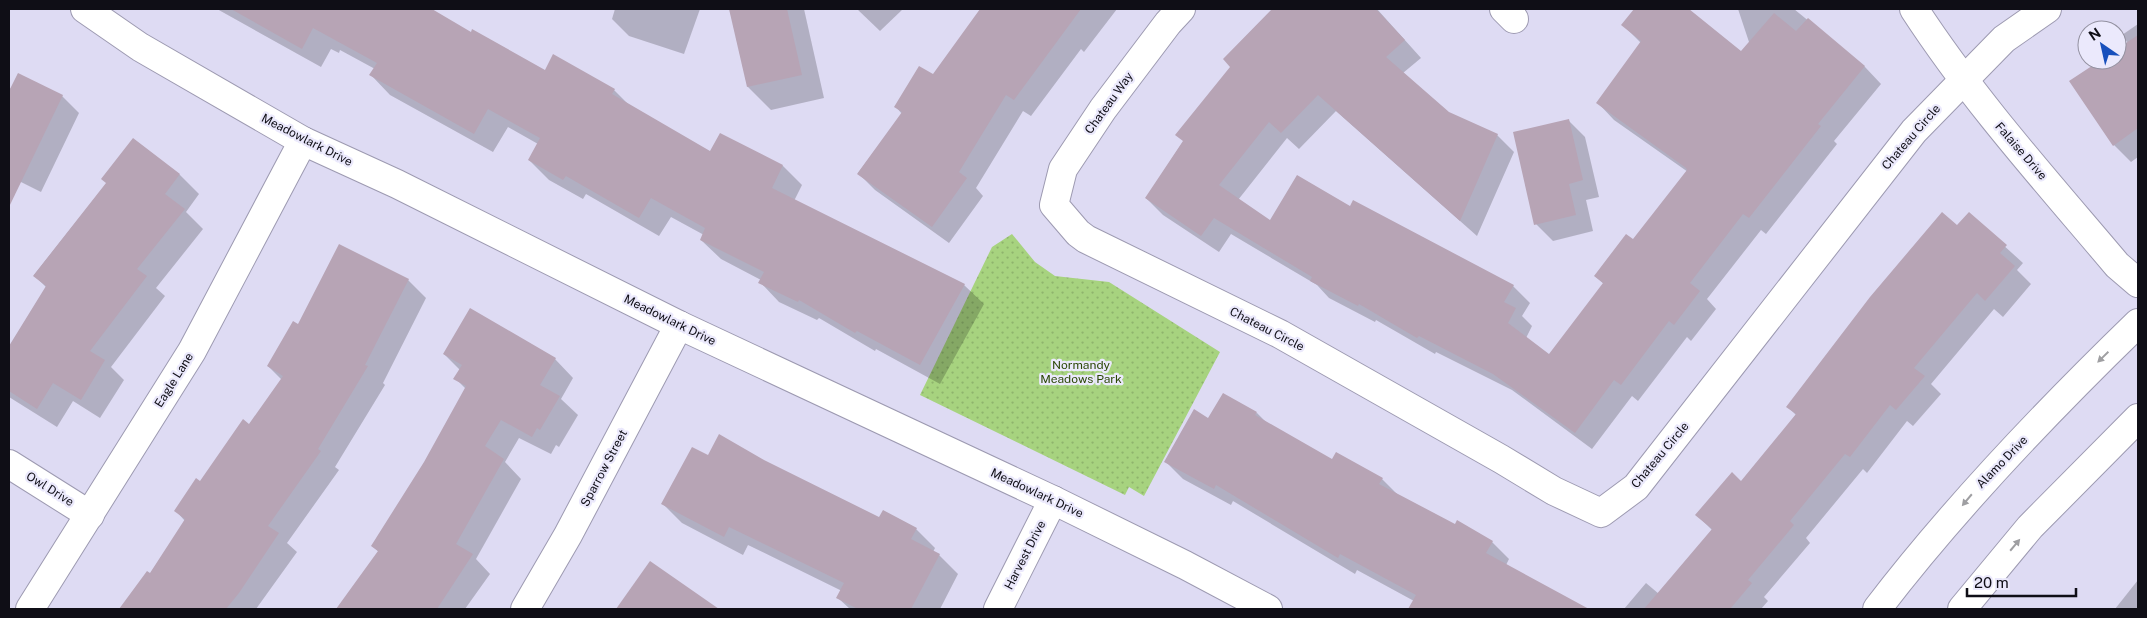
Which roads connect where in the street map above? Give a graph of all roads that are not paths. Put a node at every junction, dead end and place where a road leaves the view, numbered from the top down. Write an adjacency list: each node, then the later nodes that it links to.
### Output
1 (85, 9): 6 (street, Meadowlark Drive)
2 (1181, 9): 7 (street, Chateau Way)
3 (1914, 9): 5 (street, Falaise Drive)
4 (2047, 9): 5 (street, Chateau Circle)
5 (1963, 80): 7 (street, Chateau Circle); 8 (street, Falaise Drive)
6 (303, 141): 10 (street, Meadowlark Drive); 14 (street, Eagle Lane)
7 (1054, 205)
8 (2138, 283)
9 (2138, 323): 19 (street, Alamo Drive, one-way to 19)
10 (679, 325): 13 (street, Meadowlark Drive); 16 (street, Sparrow Street)
11 (2138, 418): 20 (street, one-way to 11)
12 (9, 464): 14 (street, Owl Drive)
13 (1053, 500): 17 (street, Harvest Drive); 18 (street, Meadowlark Drive)
14 (90, 515): 15 (street, Eagle Lane)
15 (30, 609)
16 (526, 609)
17 (998, 609)
18 (1268, 609)
19 (1877, 609)
20 (1962, 609)

